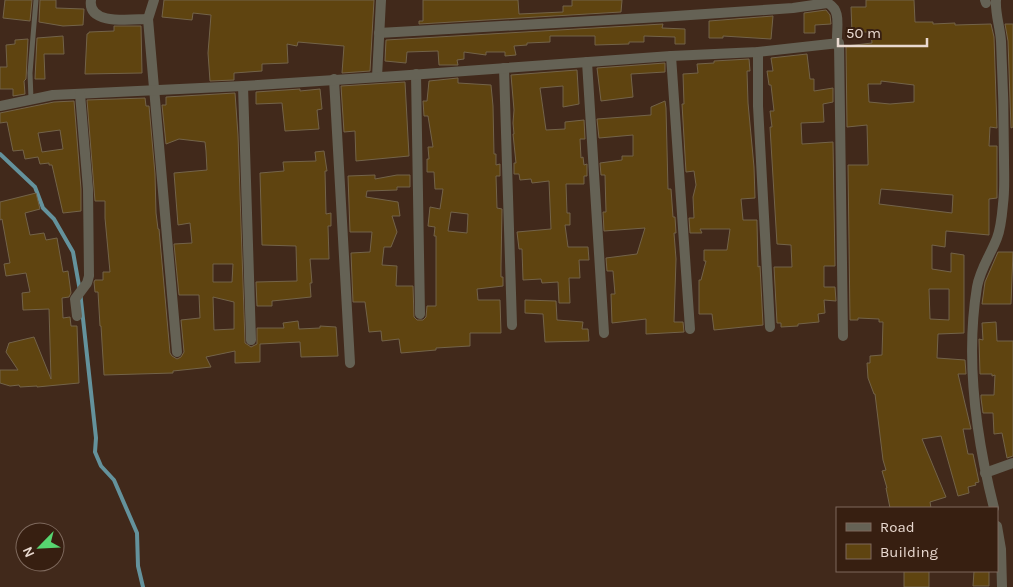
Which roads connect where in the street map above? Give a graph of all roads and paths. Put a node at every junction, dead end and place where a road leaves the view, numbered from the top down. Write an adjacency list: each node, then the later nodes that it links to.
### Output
1 (36, 0): 19 (lane)
2 (91, 0): 6 (street)
3 (154, 0): 6 (street)
4 (381, 0): 7 (street)
5 (989, 1): 32 (street)
6 (148, 19): 17 (street)
7 (379, 33): 8 (street); 14 (street)
8 (837, 38)
9 (758, 52): 10 (street); 24 (street); 27 (street)
10 (671, 56): 11 (street); 25 (street)
11 (587, 62): 12 (street); 26 (street)
12 (504, 68): 13 (street); 23 (street)
13 (416, 74): 14 (street); 21 (street)
14 (377, 77): 15 (street)
15 (334, 79): 16 (street); 30 (street)
16 (243, 86): 17 (street); 28 (street)
17 (154, 90): 18 (street); 29 (street)
18 (80, 94): 19 (street); 22 (street)
19 (31, 99): 20 (street)
20 (0, 106)
21 (420, 314)
22 (77, 316)
23 (512, 325)
24 (770, 327)
25 (690, 329)
26 (604, 333)
27 (844, 336)
28 (251, 340)
29 (177, 352)
30 (350, 363)
31 (1013, 462): 32 (street)
32 (985, 473): 33 (street)
33 (994, 507)
34 (998, 532): 35 (street)
35 (1002, 587)

